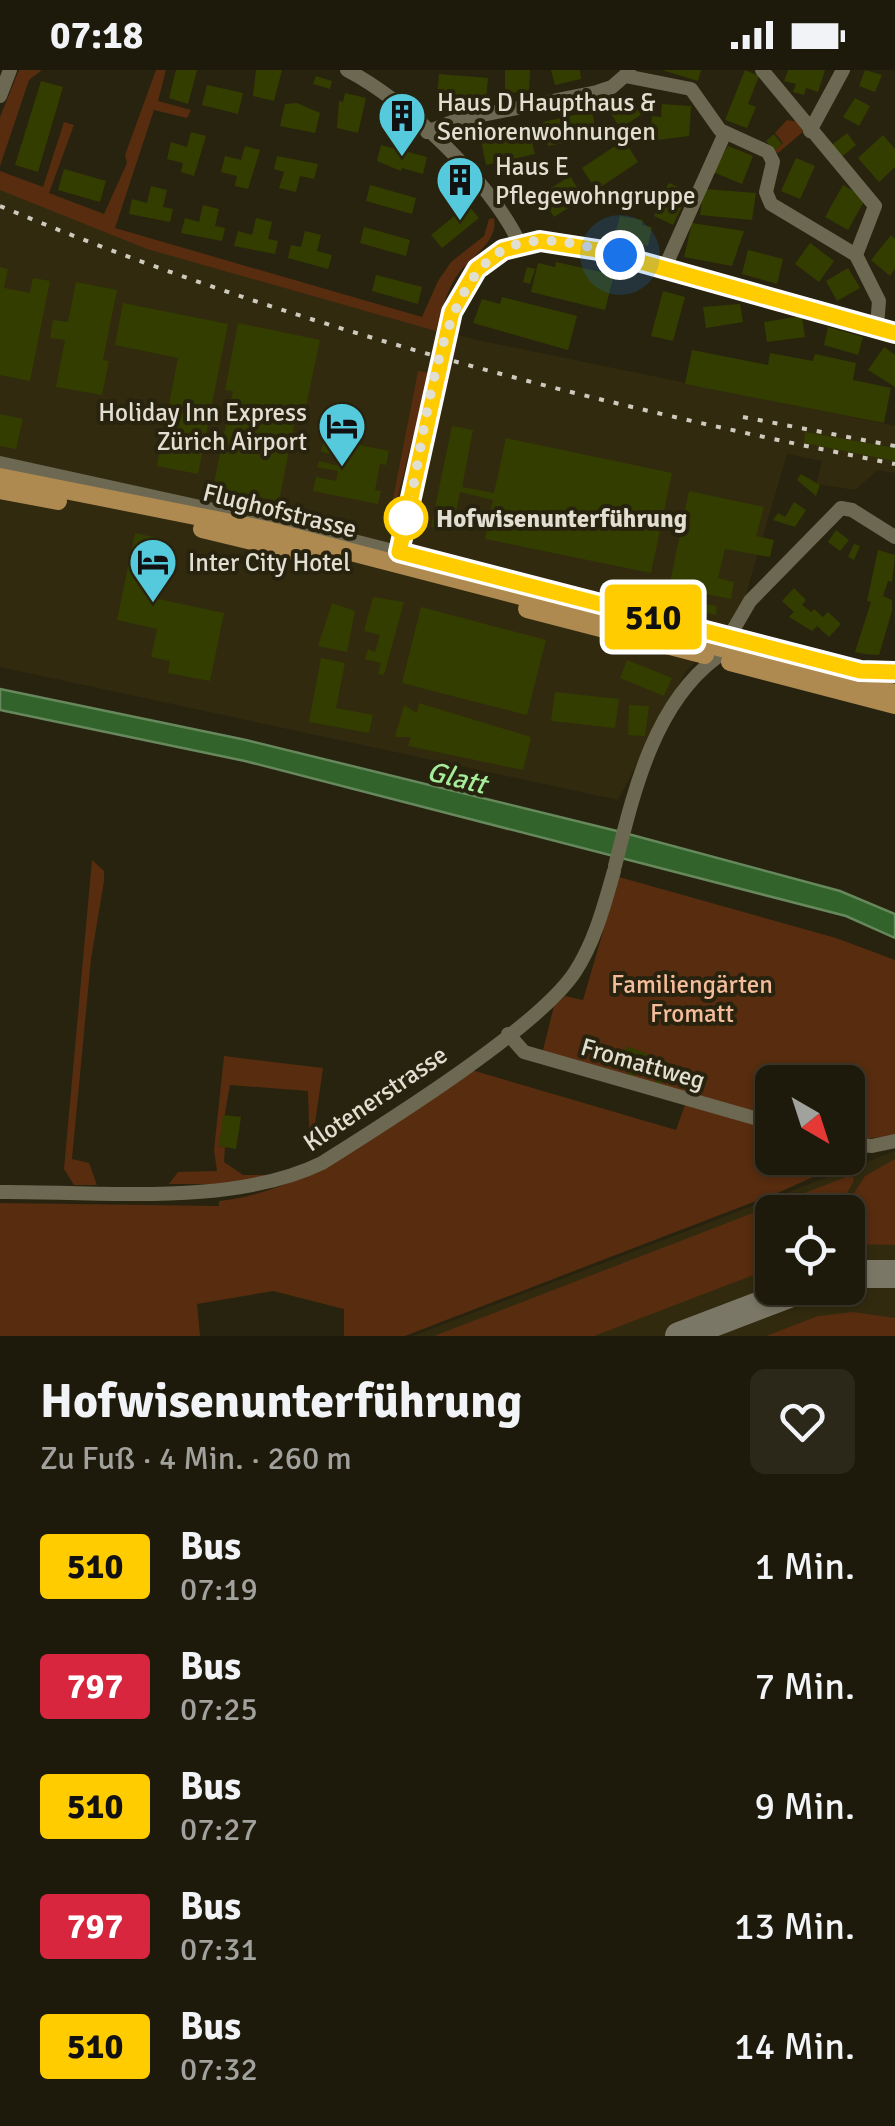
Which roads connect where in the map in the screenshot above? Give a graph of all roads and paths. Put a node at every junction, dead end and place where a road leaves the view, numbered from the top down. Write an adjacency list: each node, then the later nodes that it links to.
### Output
1 (10, 70): 6 (street)
2 (347, 70): 8 (street)
3 (762, 70): 7 (street)
4 (843, 70): 7 (street)
5 (628, 73): 8 (street); 9 (street)
6 (0, 96)
7 (810, 131): 11 (street)
8 (427, 132): 10 (street)
9 (725, 133): 11 (street); 12 (street)
10 (520, 244): 12 (street); 19 (street)
11 (856, 255): 13 (street)
12 (665, 267): 13 (street)
13 (877, 326): 14 (street)
14 (895, 332)
15 (0, 463): 19 (street)
16 (0, 477): 25 (main road, Flughofstrasse)
17 (0, 490): 21 (main road, Flughofstrasse)
18 (895, 537): 20 (street)
19 (399, 552): 20 (street)
20 (729, 637): 23 (street)
21 (671, 648): 22 (main road, Flughofstrasse); 24 (street)
22 (716, 658): 24 (street, Klotenerstrasse); 26 (main road, Flughofstrasse)
23 (895, 672)
24 (691, 682): 27 (street, Klotenerstrasse)
25 (895, 692)
26 (895, 705)
27 (508, 1034): 28 (street, Fromattweg); 31 (street, Klotenerstrasse)
28 (755, 1117)
29 (895, 1140): 30 (street)
30 (865, 1145)
31 (0, 1192)

